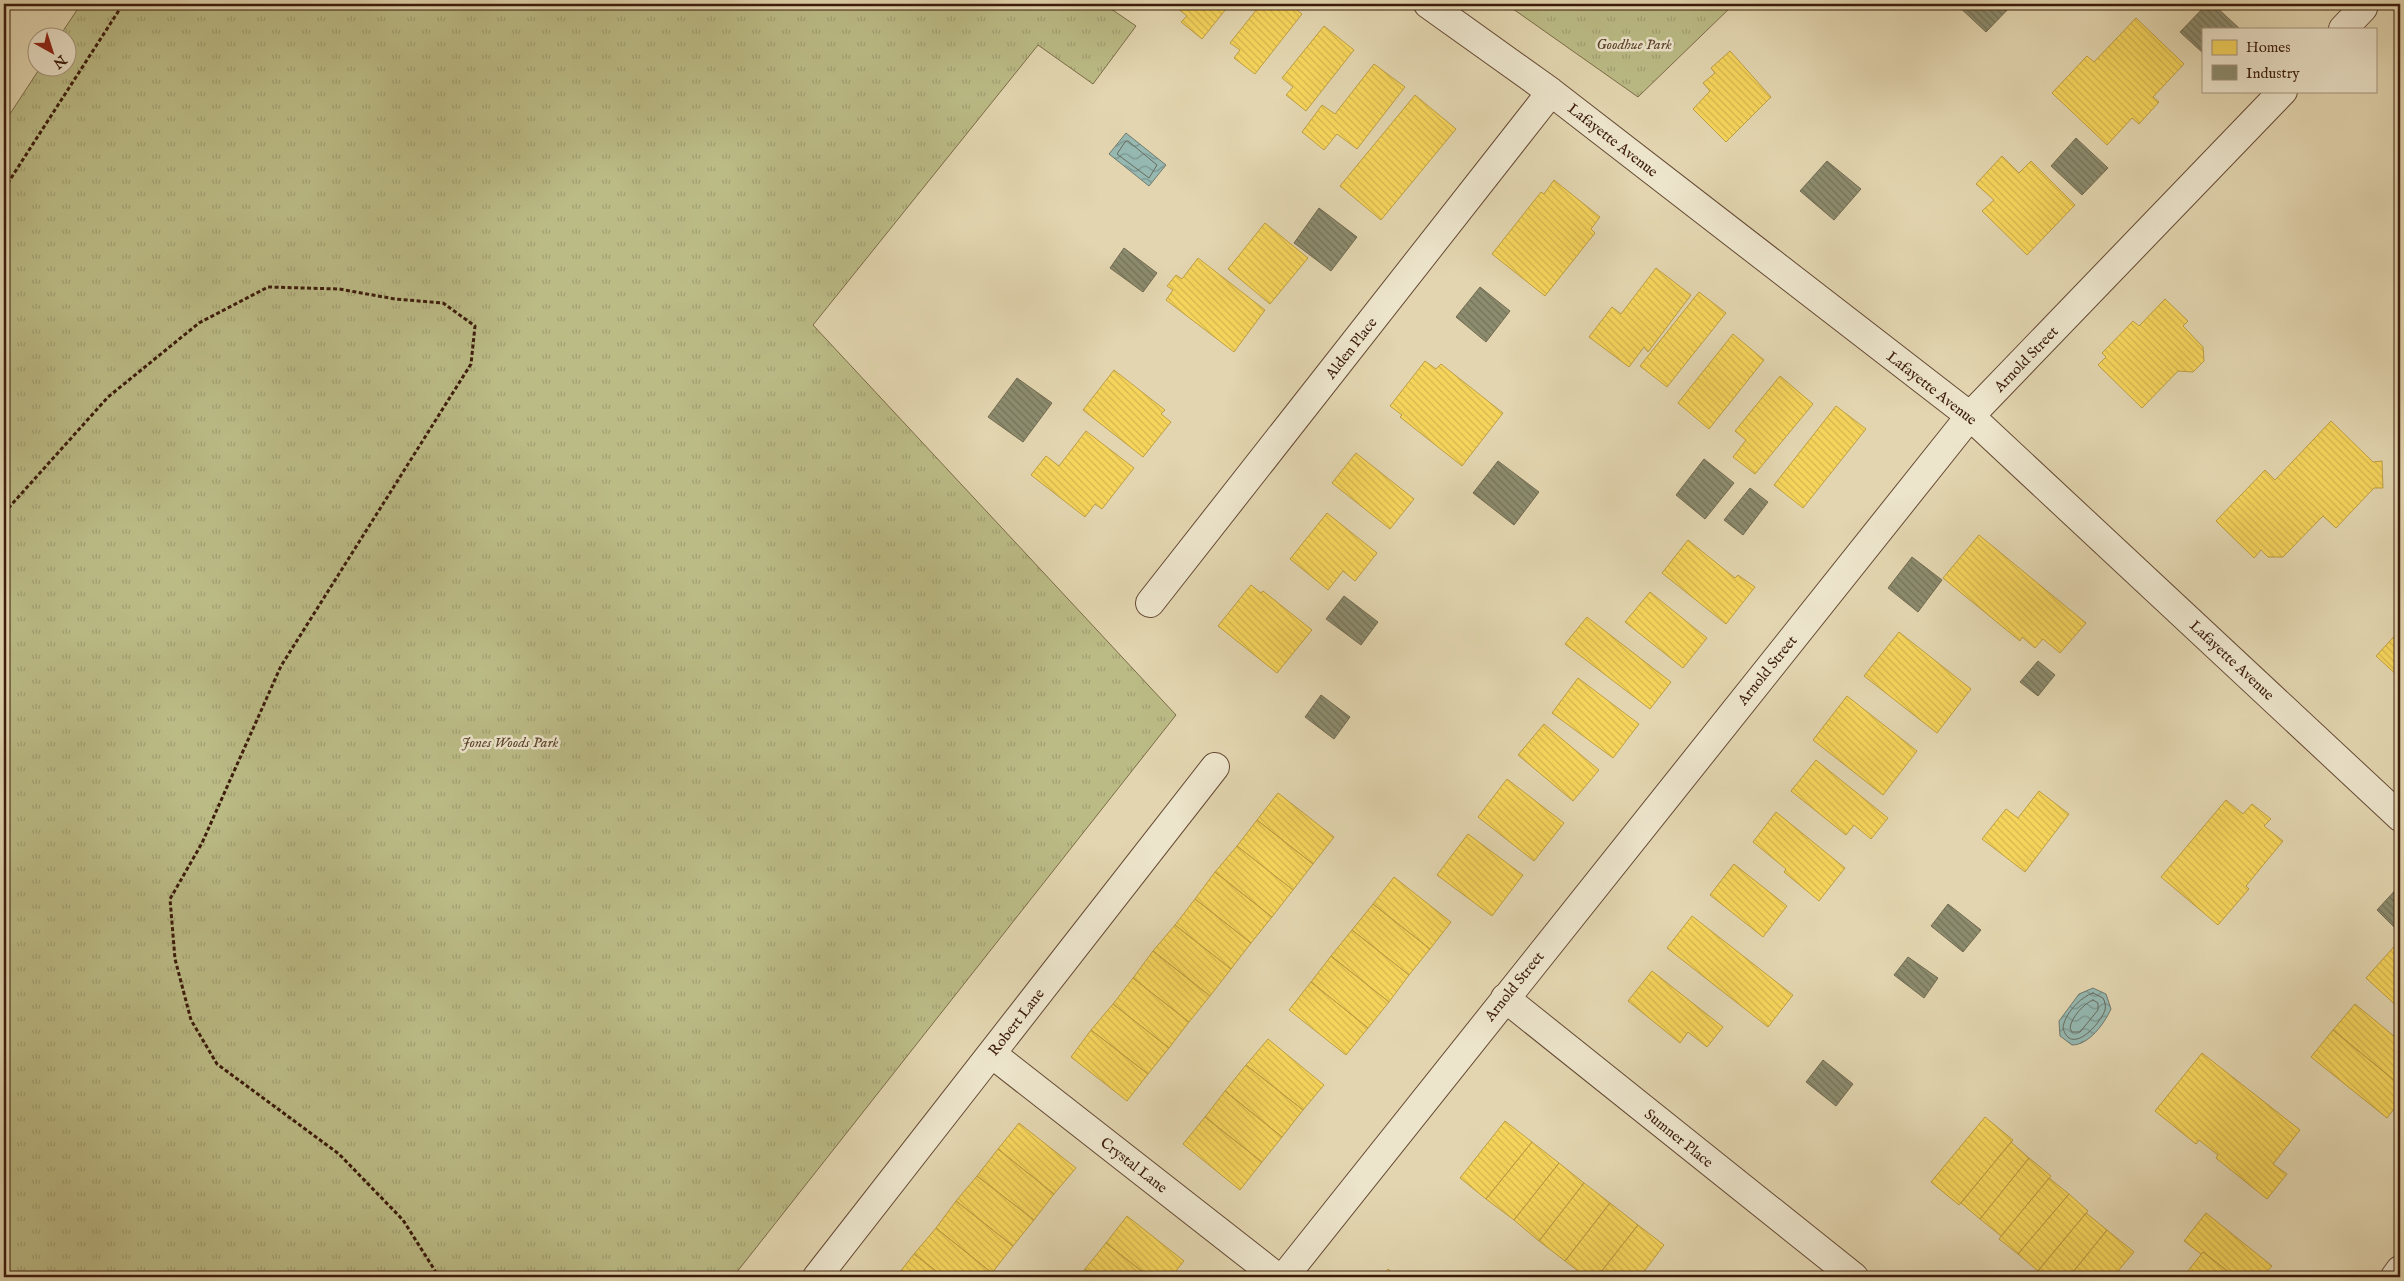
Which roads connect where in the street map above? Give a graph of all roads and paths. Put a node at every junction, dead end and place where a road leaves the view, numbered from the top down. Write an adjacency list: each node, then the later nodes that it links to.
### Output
1 (124, 4): 7 (path)
2 (1428, 4): 5 (street, Lafayette Avenue)
3 (2363, 8): 4 (street)
4 (2344, 28)
5 (1551, 92): 8 (street, Lafayette Avenue); 10 (street, Alden Place)
6 (2282, 92): 8 (street, Arnold Street)
7 (4, 189)
8 (1970, 416): 12 (street, Lafayette Avenue); 13 (street, Arnold Street)
9 (4, 513): 16 (path)
10 (1150, 603)
11 (1215, 767): 14 (street, Robert Lane)
12 (2400, 817)
13 (1505, 998): 19 (street, Arnold Street); 20 (street, Sumner Place)
14 (992, 1054): 17 (street, Robert Lane); 18 (street, Crystal Lane)
15 (2400, 1270): 21 (street)
16 (439, 1277)
17 (817, 1277)
18 (1277, 1277)
19 (1284, 1277)
20 (1854, 1277)
21 (2395, 1277)

